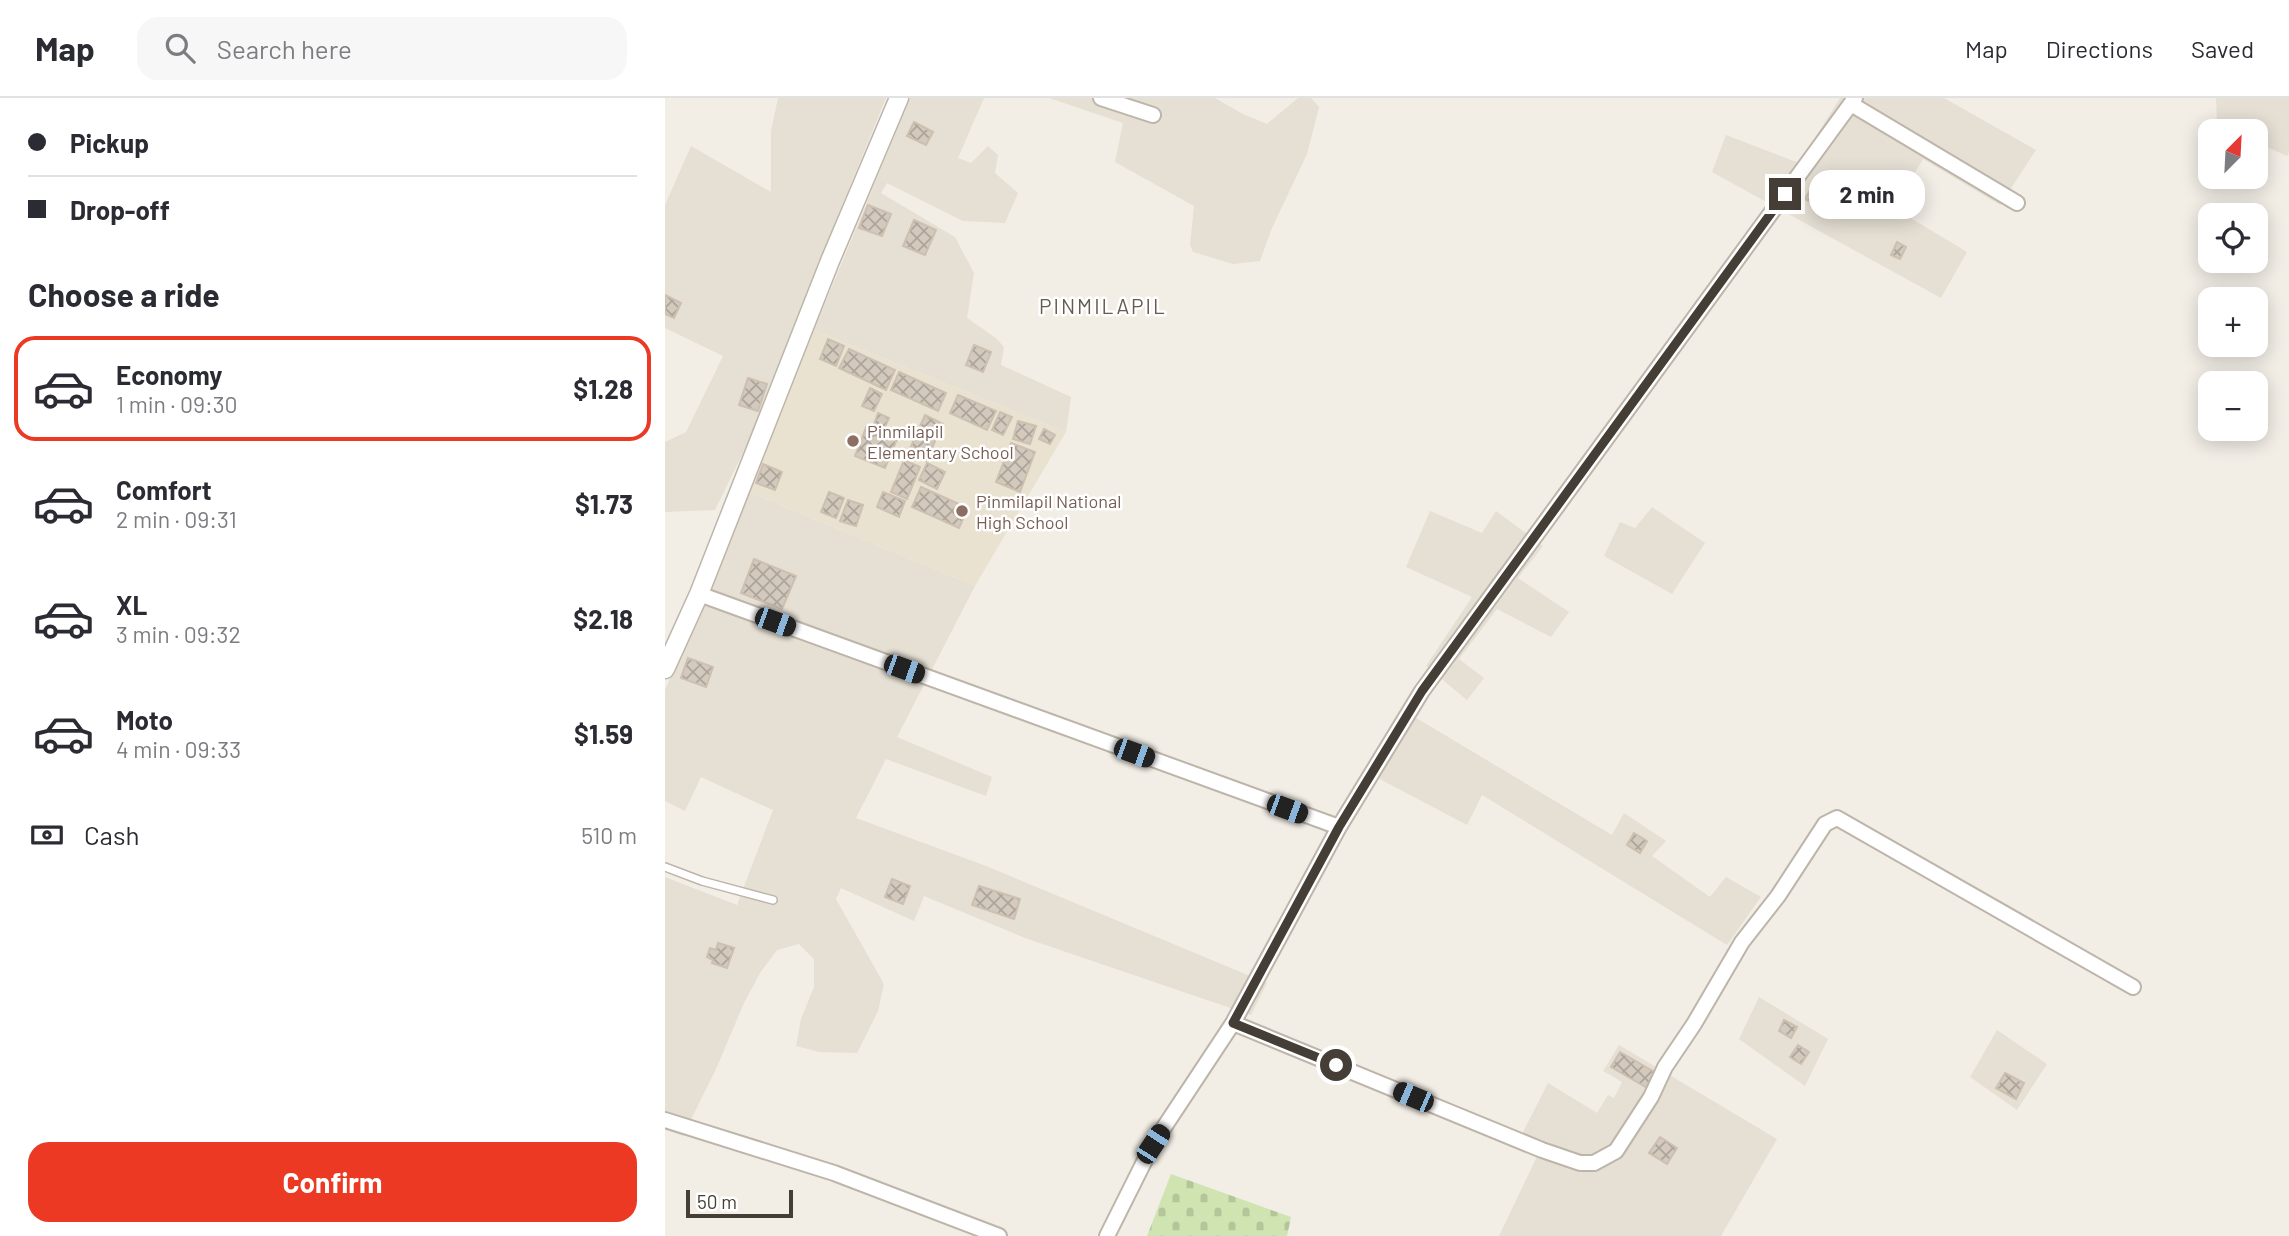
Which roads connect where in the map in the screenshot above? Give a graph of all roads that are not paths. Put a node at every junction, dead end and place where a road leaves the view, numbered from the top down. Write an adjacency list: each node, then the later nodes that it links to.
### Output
1 (899, 98): 6 (street)
2 (1101, 98): 4 (street)
3 (1853, 101): 5 (street); 8 (street)
4 (1153, 115)
5 (2018, 202)
6 (699, 594): 7 (street); 8 (street)
7 (665, 669)
8 (1339, 827): 12 (street)
9 (665, 867): 10 (lane)
10 (773, 900)
11 (2133, 987): 12 (street)
12 (1233, 1023): 15 (street)
13 (665, 1120): 14 (street)
14 (999, 1236)
15 (1107, 1236)

